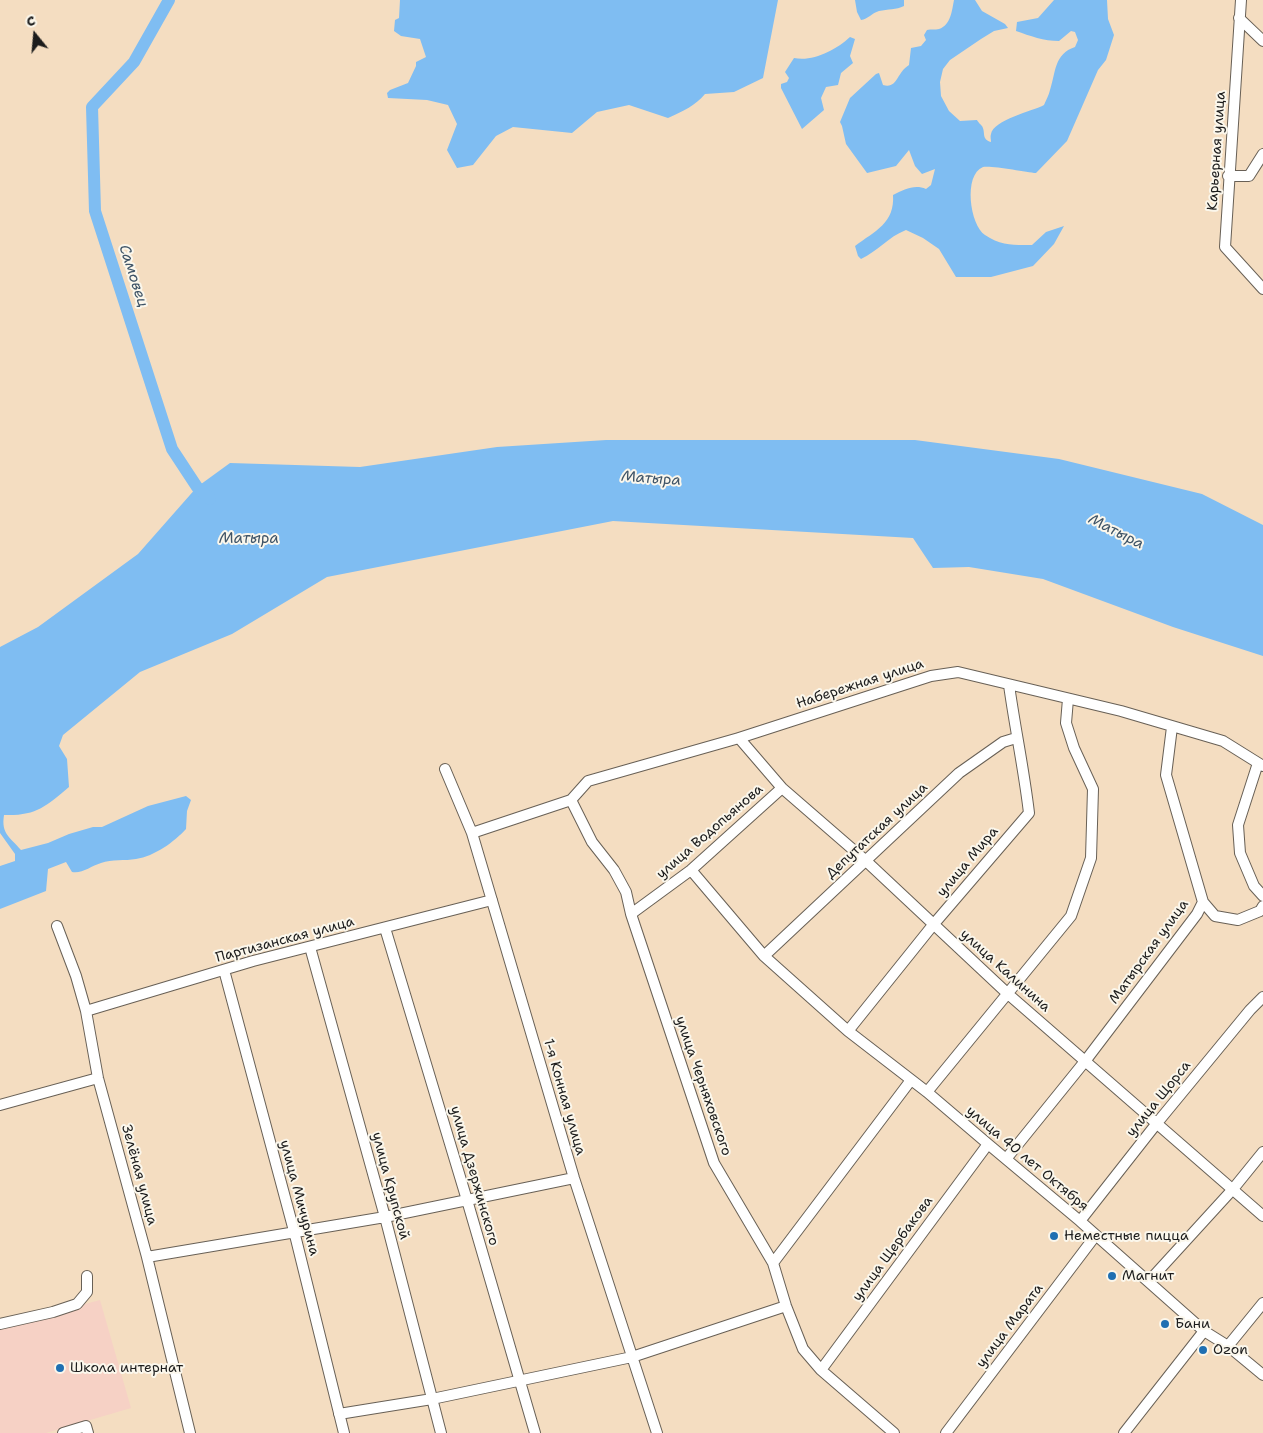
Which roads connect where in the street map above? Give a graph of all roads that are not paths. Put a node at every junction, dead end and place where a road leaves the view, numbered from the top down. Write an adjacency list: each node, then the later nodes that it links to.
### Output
1 (1241, 0): 2 (street, Карьерная улица)
2 (1239, 18): 3 (street); 5 (street, Карьерная улица)
3 (1263, 41)
4 (1263, 154): 5 (street)
5 (1228, 176): 6 (street, Карьерная улица)
6 (1263, 289)
7 (1009, 685): 8 (street, Набережная улица); 10 (street, Набережная улица); 11 (street, улица Мира)
8 (1068, 699): 9 (street, Набережная улица); 30 (street)
9 (1172, 727): 12 (street, Набережная улица); 21 (street, Матырская улица)
10 (739, 738): 14 (street, улица Калинина); 15 (street, Набережная улица)
11 (1016, 738): 17 (street, Депутатская улица); 24 (street, улица Мира)
12 (1260, 765): 19 (street)
13 (445, 769): 16 (street, 1-я Конная улица)
14 (782, 788): 17 (street, улица Калинина); 18 (street, улица Водопьянова)
15 (571, 800): 16 (street, Набережная улица); 23 (street, улица Черняховского)
16 (472, 833): 20 (street, 1-я Конная улица)
17 (865, 860): 24 (street, улица Калинина); 28 (street, Депутатская улица)
18 (691, 870): 23 (street, улица Водопьянова); 28 (street, улица 40 лет Октября)
19 (1263, 896)
20 (492, 900): 26 (street, Партизанская улица); 43 (street, 1-я Конная улица)
21 (1202, 902): 22 (street); 34 (street, Матырская улица)
22 (1263, 906)
23 (631, 914): 52 (street, улица Черняховского)
24 (933, 925): 30 (street, улица Калинина); 33 (street, улица Мира)
25 (58, 926): 32 (street, Зелёная улица)
26 (385, 928): 27 (street, Партизанская улица); 45 (street, улица Дзержинского)
27 (310, 947): 29 (street, Партизанская улица); 47 (street, улица Крупской)
28 (764, 956): 33 (street, улица 40 лет Октября)
29 (224, 970): 32 (street, Партизанская улица); 49 (street, улица Мичурина)
30 (1008, 994): 34 (street, улица Калинина); 37 (street)
31 (1263, 997): 39 (street, улица Щорса)
32 (86, 1011): 35 (street, Зелёная улица)
33 (848, 1031): 36 (street, улица 40 лет Октября)
34 (1086, 1060): 39 (street, улица Калинина); 42 (street, Матырская улица)
35 (98, 1078): 38 (street); 51 (street, Зелёная улица)
36 (911, 1080): 37 (street, улица 40 лет Октября); 52 (street)
37 (927, 1092): 40 (street, улица 40 лет Октября)
38 (0, 1105)
39 (1157, 1123): 44 (street, улица Калинина); 48 (street, улица Щорса)
40 (988, 1144): 42 (street, улица 40 лет Октября); 61 (street, улица Щербакова)
41 (1263, 1152): 44 (street)
42 (1006, 1160): 48 (street, улица 40 лет Октября)
43 (574, 1178): 45 (street); 60 (street, 1-я Конная улица)
44 (1233, 1189): 46 (street, улица Калинина); 54 (street)
45 (467, 1200): 47 (street); 63 (street, улица Дзержинского)
46 (1263, 1216)
47 (385, 1217): 49 (street); 64 (street, улица Крупской)
48 (1080, 1221): 50 (street, улица 40 лет Октября)
49 (294, 1231): 51 (street); 65 (street, улица Мичурина)
50 (1096, 1235): 54 (street, улица 40 лет Октября); 74 (street, улица Марата)
51 (147, 1257): 68 (street, Зелёная улица)
52 (773, 1263): 56 (street, улица Черняховского)
53 (86, 1276): 57 (street)
54 (1149, 1281): 58 (street, улица 40 лет Октября)
55 (1263, 1304): 59 (street)
56 (786, 1306): 60 (street); 61 (street, улица Черняховского)
57 (0, 1324)
58 (1204, 1331): 59 (street, улица 40 лет Октября); 75 (street)
59 (1228, 1346): 62 (street, улица 40 лет Октября)
60 (632, 1357): 63 (street); 72 (street, 1-я Конная улица)
61 (821, 1370): 73 (street, улица Черняховского)
62 (1263, 1375)
63 (520, 1380): 64 (street); 71 (street, улица Дзержинского)
64 (432, 1398): 65 (street); 70 (street, улица Крупской)
65 (339, 1414): 69 (street, улица Мичурина)
66 (87, 1430): 67 (street)
67 (63, 1433)
68 (190, 1433)
69 (344, 1433)
70 (441, 1433)
71 (535, 1433)
72 (657, 1433)
73 (894, 1433)
74 (946, 1433)
75 (1124, 1433)

